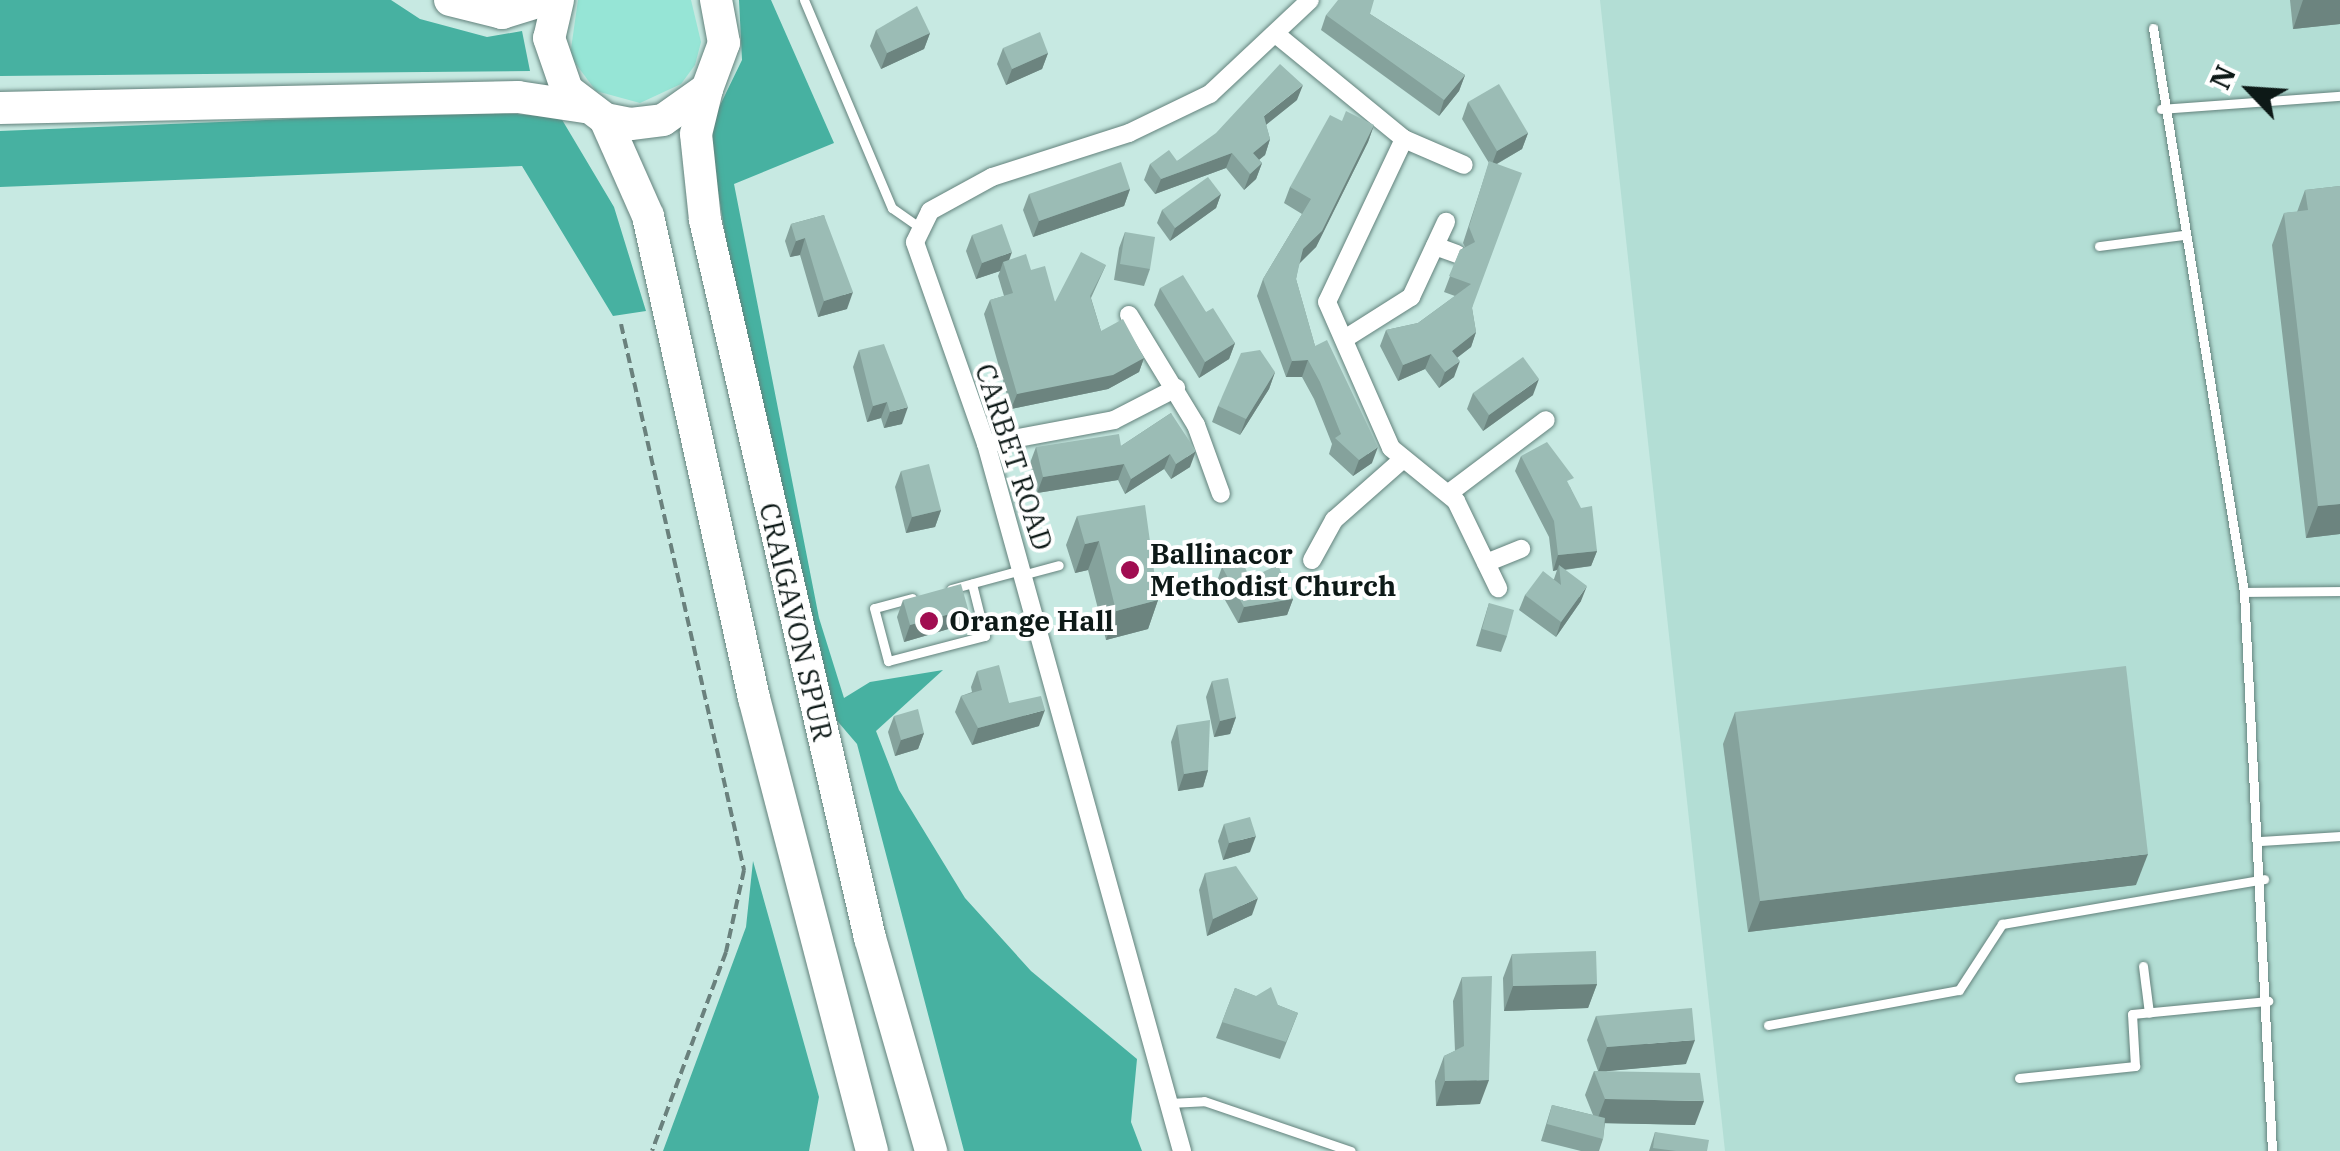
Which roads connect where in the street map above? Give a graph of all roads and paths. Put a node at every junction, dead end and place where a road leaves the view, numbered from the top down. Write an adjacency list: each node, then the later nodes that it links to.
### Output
1 (450, 0): 2 (highway)
2 (544, 0)
3 (558, 0): 13 (highway, CRAIGAVON SPUR)
4 (716, 0): 9 (highway, CRAIGAVON SPUR)
5 (804, 0): 17 (lane)
6 (1310, 0): 8 (street)
7 (2152, 28): 12 (lane)
8 (1277, 35): 14 (street); 17 (street)
9 (707, 89): 13 (highway); 53 (highway, CRAIGAVON SPUR)
10 (2340, 96): 12 (lane)
11 (0, 108): 13 (highway)
12 (2161, 109): 18 (lane)
13 (594, 113): 52 (highway, CRAIGAVON SPUR)
14 (1404, 139): 15 (street); 24 (street)
15 (1464, 164)
16 (1446, 222): 19 (street)
17 (918, 226): 27 (street, CARBET ROAD)
18 (2182, 235): 20 (lane); 40 (lane)
19 (1436, 246): 21 (street); 24 (street)
20 (2099, 246)
21 (1457, 254)
22 (1130, 315): 25 (street)
23 (621, 324): 51 (path)
24 (1346, 338): 28 (street)
25 (1176, 388): 27 (street); 30 (street)
26 (1546, 420): 29 (street)
27 (986, 444): 35 (street, CARBET ROAD)
28 (1402, 460): 29 (street); 32 (street)
29 (1449, 493): 33 (street)
30 (1221, 494)
31 (1521, 549): 33 (street)
32 (1312, 560)
33 (1486, 563): 37 (street)
34 (1059, 565): 35 (lane)
35 (1022, 572): 36 (lane); 50 (street, CARBET ROAD)
36 (972, 584): 39 (lane); 41 (lane)
37 (1498, 588)
38 (2340, 591): 40 (lane)
39 (939, 592)
40 (2244, 592): 43 (lane)
41 (923, 596)
42 (2340, 836): 43 (lane)
43 (2261, 840): 44 (lane)
44 (2264, 879): 46 (lane); 48 (lane)
45 (2143, 966): 47 (lane)
46 (2268, 1001): 47 (lane); 56 (lane)
47 (2149, 1013): 49 (lane)
48 (1768, 1025)
49 (2019, 1078)
50 (1168, 1103): 54 (street, CARBET ROAD); 55 (lane)
51 (652, 1151)
52 (872, 1151)
53 (931, 1151)
54 (1182, 1151)
55 (1351, 1151)
56 (2272, 1151)

